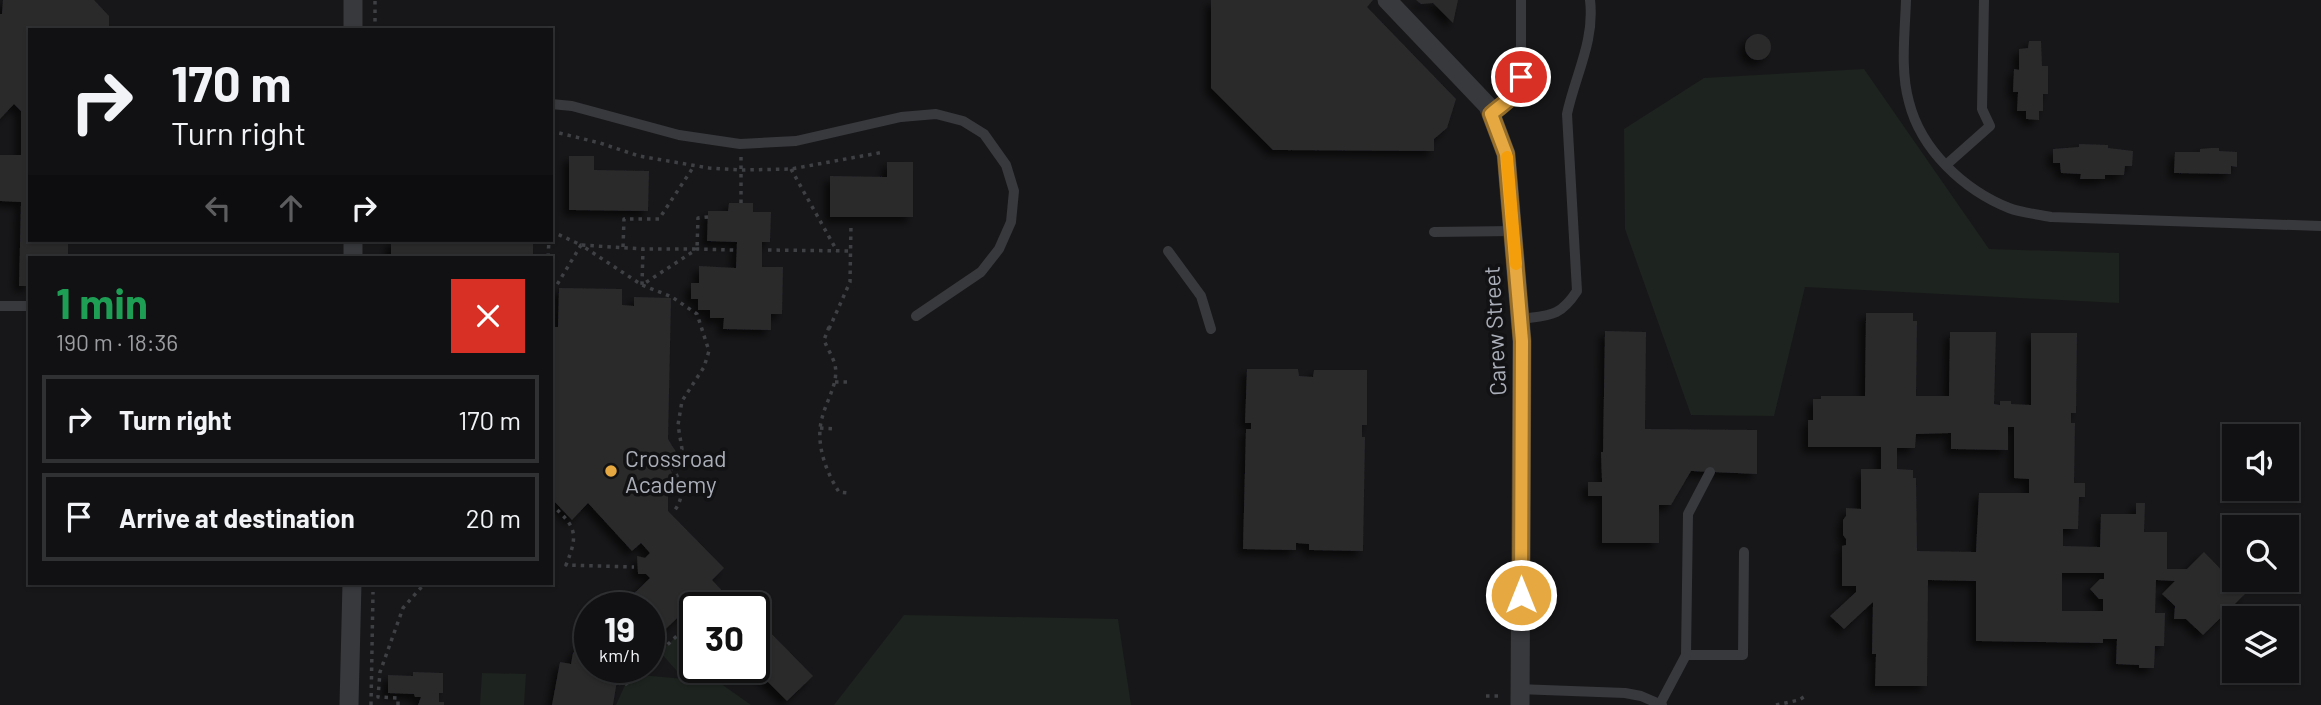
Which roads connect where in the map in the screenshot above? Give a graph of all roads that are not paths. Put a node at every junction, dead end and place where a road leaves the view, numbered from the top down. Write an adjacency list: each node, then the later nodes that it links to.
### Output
1 (353, 0): 7 (street)
2 (1387, 0): 9 (street, Carew Street)
3 (1521, 0): 9 (lane)
4 (1590, 0): 18 (lane)
5 (1906, 0): 10 (lane)
6 (1984, 0): 10 (lane)
7 (353, 28)
8 (553, 104): 17 (lane)
9 (1491, 114): 12 (street, Carew Street)
10 (1946, 166): 11 (lane)
11 (2321, 226)
12 (1513, 231): 13 (lane); 18 (street, Carew Street)
13 (1434, 232)
14 (1168, 251): 19 (lane)
15 (0, 306): 16 (lane)
16 (28, 306)
17 (916, 316)
18 (1521, 319): 24 (street, Carew Street)
19 (1212, 329)
20 (1710, 472): 23 (lane)
21 (1744, 552): 23 (lane)
22 (352, 585): 26 (street)
23 (1686, 655): 25 (lane)
24 (1520, 697): 25 (lane)
25 (1661, 704)
26 (349, 705)

